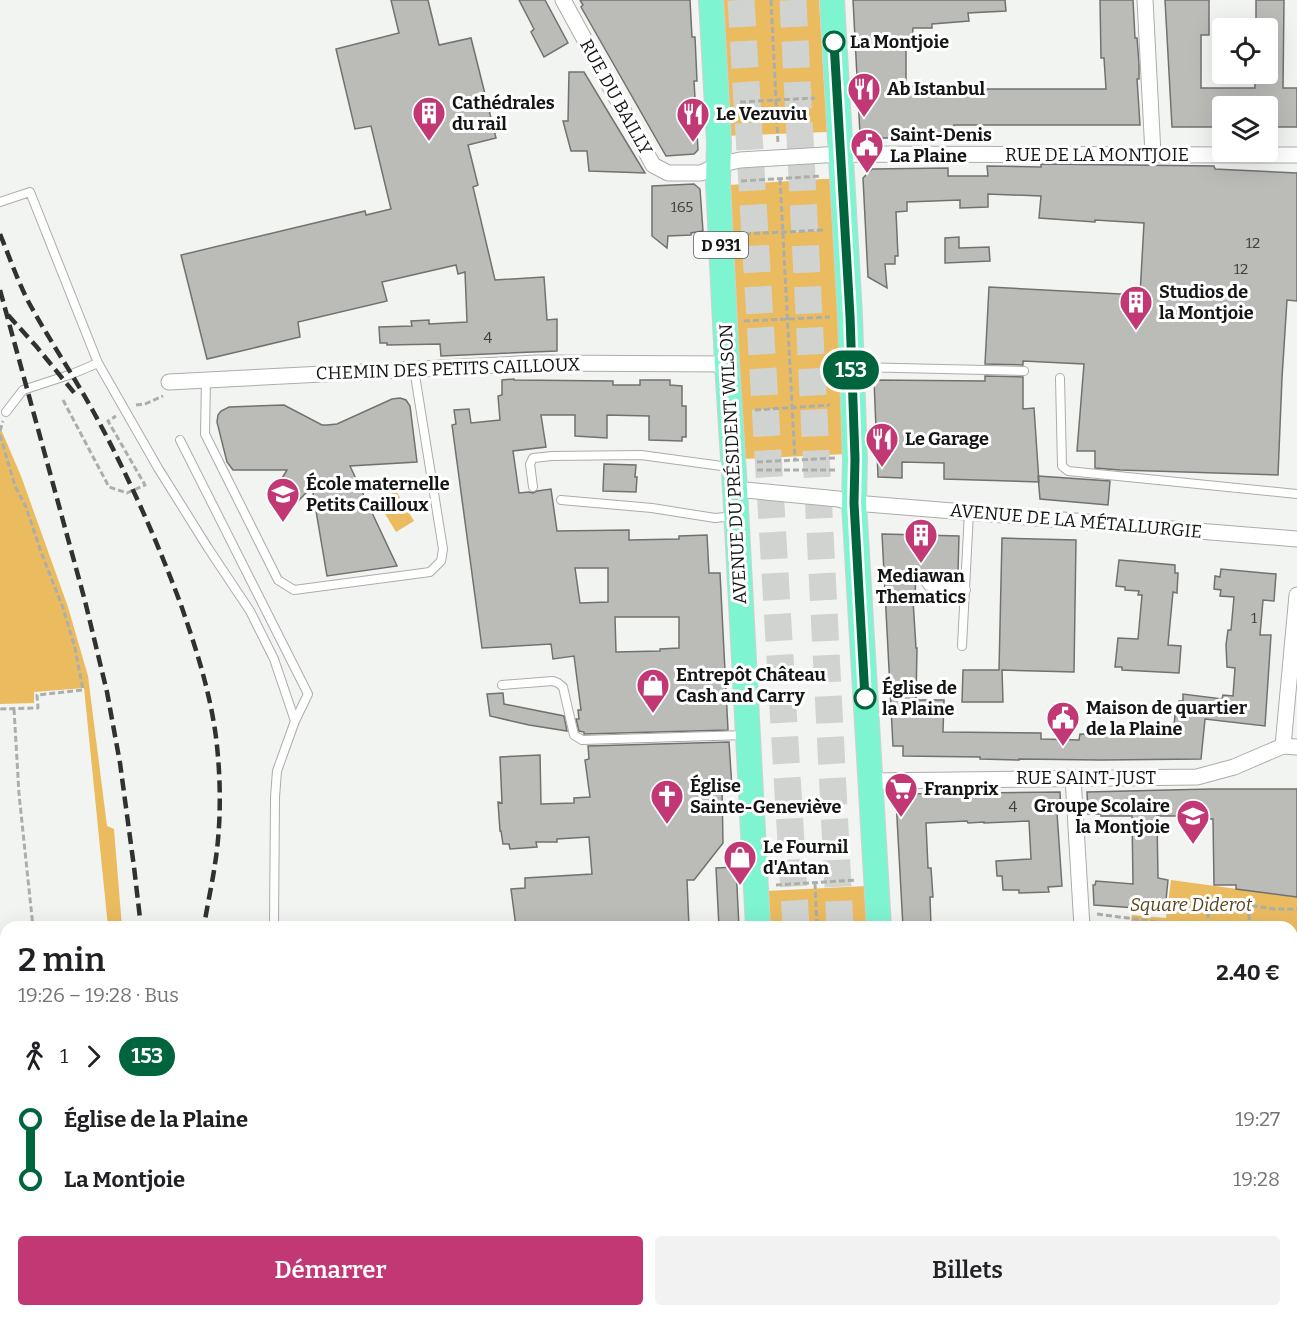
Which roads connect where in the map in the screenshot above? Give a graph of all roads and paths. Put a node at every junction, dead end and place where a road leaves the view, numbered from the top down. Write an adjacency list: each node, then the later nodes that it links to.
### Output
1 (563, 0): 13 (street, RUE DU BAILLY)
2 (711, 0): 13 (main road, AVENUE DU PRÉSIDENT WILSON / D 931)
3 (771, 0): 7 (path)
4 (832, 0): 9 (main road)
5 (1145, 0): 10 (street)
6 (815, 98): 7 (path)
7 (776, 100): 8 (path); 12 (path)
8 (740, 102)
9 (842, 154): 10 (street, RUE DE LA MONTJOIE); 12 (street, RUE DE LA MONTJOIE); 26 (main road)
10 (1153, 154): 11 (street, RUE DE LA MONTJOIE)
11 (1297, 155)
12 (778, 158): 13 (street, RUE DE LA MONTJOIE)
13 (718, 165): 23 (main road, AVENUE DU PRÉSIDENT WILSON / D 931)
14 (821, 176): 15 (path)
15 (780, 179): 16 (path); 19 (path)
16 (741, 181)
17 (0, 202): 24 (lane)
18 (824, 230): 19 (path)
19 (783, 232): 20 (path); 22 (path)
20 (745, 234)
21 (836, 317): 22 (path)
22 (788, 319): 23 (path); 35 (path)
23 (725, 322): 25 (main road, AVENUE DU PRÉSIDENT WILSON / D 931)
24 (98, 363): 34 (lane); 37 (lane)
25 (727, 364): 27 (street, CHEMIN DES PETITS CAILLOUX); 45 (main road, AVENUE DU PRÉSIDENT WILSON / D 931)
26 (851, 367): 28 (lane); 49 (main road)
27 (414, 369): 30 (street, CHEMIN DES PETITS CAILLOUX); 30 (lane)
28 (1024, 371)
29 (1060, 378): 47 (lane)
30 (206, 379): 31 (street, CHEMIN DES PETITS CAILLOUX)
31 (169, 382): 34 (path)
32 (63, 400): 38 (path)
33 (830, 405): 35 (path)
34 (124, 408): 60 (lane)
35 (793, 408): 36 (path); 43 (path)
36 (755, 410)
37 (6, 412)
38 (108, 421)
39 (2, 424): 40 (path)
40 (0, 433): 59 (path)
41 (180, 440): 60 (lane)
42 (834, 458): 43 (path)
43 (795, 460): 45 (path)
44 (835, 470): 45 (path)
45 (745, 472): 46 (lane); 49 (street, AVENUE DE LA MÉTALLURGIE); 51 (main road, AVENUE DU PRÉSIDENT WILSON / D 931)
46 (533, 487)
47 (1297, 494)
48 (561, 500): 51 (lane)
49 (854, 503): 50 (street, AVENUE DE LA MÉTALLURGIE); 64 (main road)
50 (969, 512): 52 (street, AVENUE DE LA MÉTALLURGIE); 54 (lane)
51 (736, 516): 61 (main road, AVENUE DU PRÉSIDENT WILSON / D 931)
52 (1297, 539)
53 (926, 583): 54 (lane)
54 (966, 590): 56 (lane)
55 (1297, 595): 62 (street)
56 (962, 646)
57 (502, 685): 61 (lane)
58 (0, 709): 59 (path)
59 (14, 709): 71 (path)
60 (295, 721): 72 (lane)
61 (748, 735): 67 (main road, AVENUE DU PRÉSIDENT WILSON / D 931)
62 (1290, 746): 63 (street, RUE SAINT-JUST)
63 (1073, 777): 64 (street, RUE SAINT-JUST); 70 (street)
64 (870, 780): 75 (main road)
65 (863, 881): 66 (path)
66 (815, 883): 67 (path); 74 (path)
67 (756, 886): 73 (main road, AVENUE DU PRÉSIDENT WILSON / D 931)
68 (1248, 905): 69 (path); 78 (path); 79 (path)
69 (1297, 909)
70 (1081, 911): 76 (street); 77 (path)
71 (32, 921)
72 (274, 921)
73 (758, 921)
74 (817, 921)
75 (879, 921)
76 (1082, 921)
77 (1147, 921)
78 (1208, 921)
79 (1249, 921)
80 (102, 1317): 81 (path)
81 (129, 1317)

